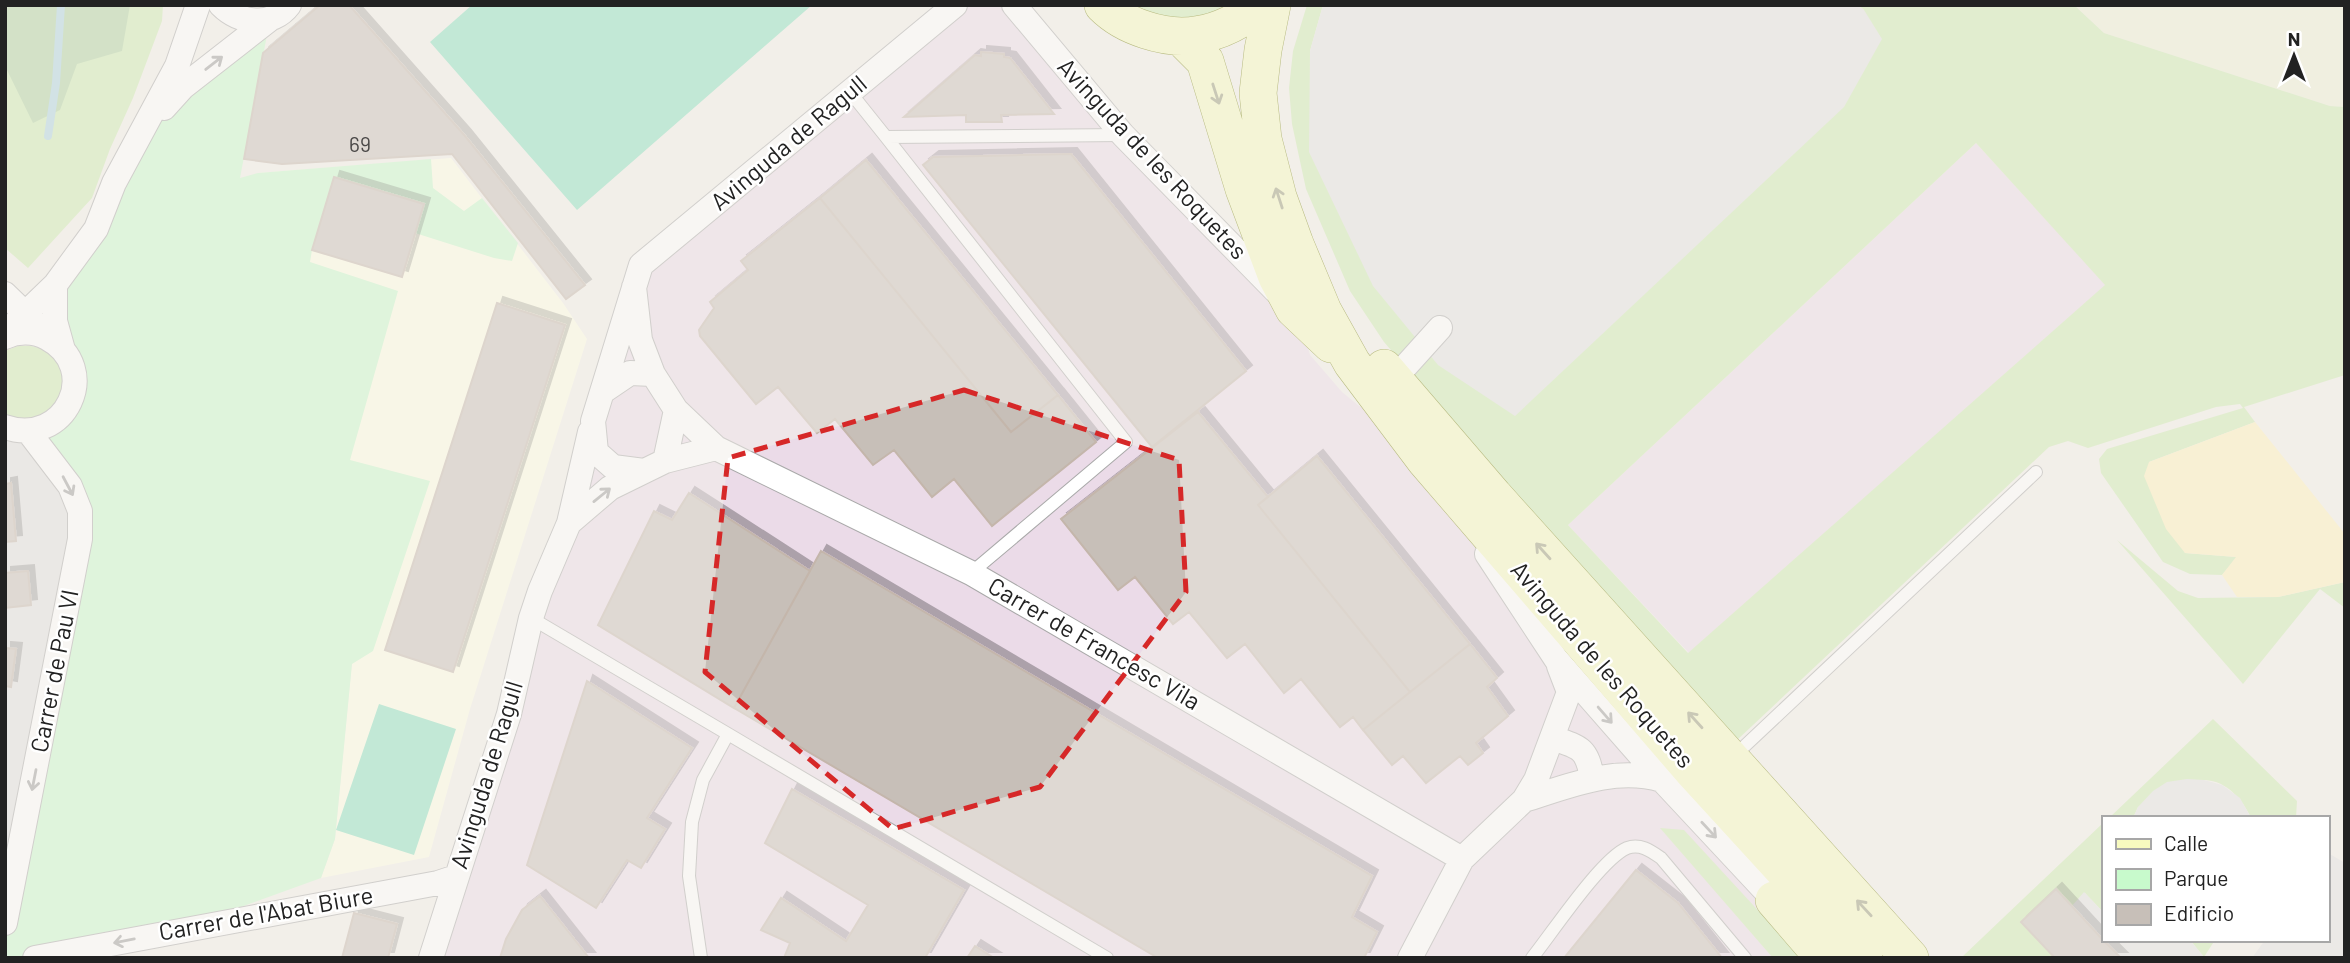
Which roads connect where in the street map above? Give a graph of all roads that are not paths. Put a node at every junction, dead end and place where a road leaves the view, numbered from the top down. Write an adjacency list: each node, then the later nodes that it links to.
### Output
1 (198, 5): 11 (street)
2 (221, 5): 8 (street)
3 (956, 5): 10 (street, Avinguda de Ragull)
4 (1014, 5): 12 (street, Avinguda de les Roquetes)
5 (1103, 5): 9 (main road)
6 (1260, 5): 9 (main road)
7 (1272, 5): 14 (main road, Avinguda de les Roquetes, one-way to 7)
8 (280, 12): 11 (street, one-way to 8)
9 (1181, 37): 18 (main road, Avinguda de les Roquetes, one-way to 18)
10 (850, 92): 13 (lane); 16 (street, Avinguda de Ragull)
11 (147, 126): 15 (street)
12 (1123, 135): 13 (lane); 18 (street, Avinguda de les Roquetes)
13 (886, 137): 35 (lane)
14 (1303, 262): 23 (main road, Avinguda de les Roquetes); 25 (main road)
15 (55, 285): 17 (street); 19 (street); 22 (street)
16 (634, 287): 24 (street); 26 (street)
17 (5, 293): 19 (street)
18 (1294, 309): 23 (main road, Avinguda de les Roquetes)
19 (26, 313): 21 (street); 22 (street)
20 (1440, 328): 25 (street)
21 (5, 335): 22 (street)
22 (59, 346): 29 (street)
23 (1352, 363): 31 (main road, Avinguda de les Roquetes)
24 (653, 374): 26 (street); 27 (street)
25 (1394, 379): 40 (main road, one-way to 25)
26 (601, 392): 28 (street)
27 (676, 410): 30 (street, Carrer de Francesc Vila); 32 (street)
28 (593, 421): 32 (street); 34 (street)
29 (17, 429): 47 (street, Carrer de Pau VI, one-way to 47)
30 (716, 448): 32 (street); 35 (street, Carrer de Francesc Vila)
31 (1425, 460): 37 (street); 56 (main road, Avinguda de les Roquetes)
32 (655, 466): 34 (street, one-way to 32)
33 (2036, 472): 40 (lane)
34 (569, 523): 36 (street, Avinguda de Ragull)
35 (971, 573): 44 (street, Carrer de Francesc Vila)
36 (531, 618): 38 (lane); 45 (street, Avinguda de Ragull)
37 (1556, 659): 39 (street); 42 (street, one-way to 42)
38 (728, 734): 50 (lane); 51 (lane)
39 (1552, 738): 41 (street); 43 (street)
40 (1730, 760): 57 (main road, one-way to 40)
41 (1592, 778): 42 (street); 43 (street)
42 (1662, 780): 46 (street, one-way to 46)
43 (1524, 800): 44 (street)
44 (1462, 859): 52 (street)
45 (456, 877): 48 (street, Carrer de l'Abat Biure, one-way to 48); 49 (street, Avinguda de Ragull)
46 (1774, 900): 55 (main road)
47 (5, 923)
48 (35, 958)
49 (431, 958)
50 (701, 958)
51 (1107, 958)
52 (1409, 958)
53 (1532, 958): 54 (lane)
54 (1745, 958)
55 (1824, 958)
56 (1864, 958)
57 (1910, 958)

